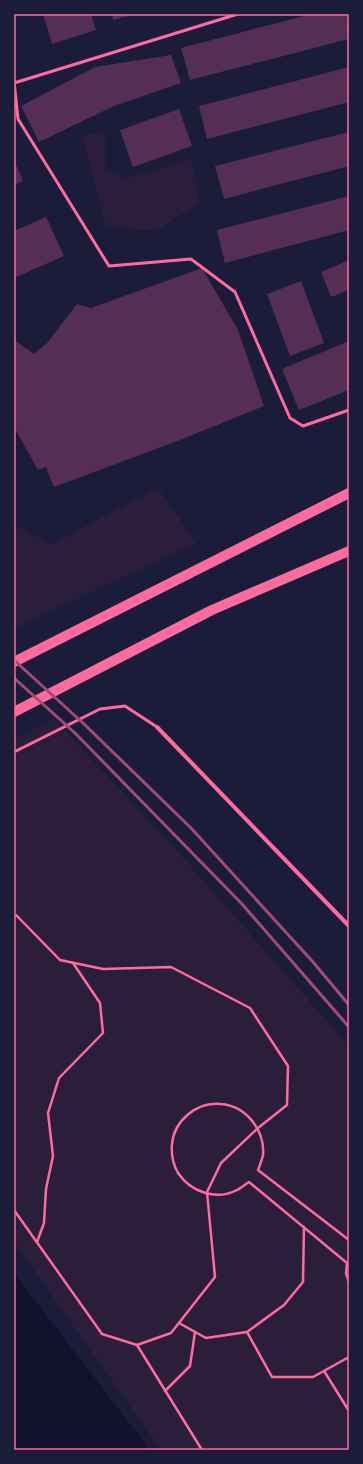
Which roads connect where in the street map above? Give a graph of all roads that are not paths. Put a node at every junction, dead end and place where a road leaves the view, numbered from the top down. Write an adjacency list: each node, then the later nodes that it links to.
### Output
1 (238, 14): 2 (lane)
2 (14, 82): 3 (lane)
3 (349, 410)
4 (349, 493): 6 (main road)
5 (349, 551): 7 (main road)
6 (14, 662)
7 (14, 712)
8 (157, 727): 9 (lane); 10 (street)
9 (14, 752)
10 (349, 926)

